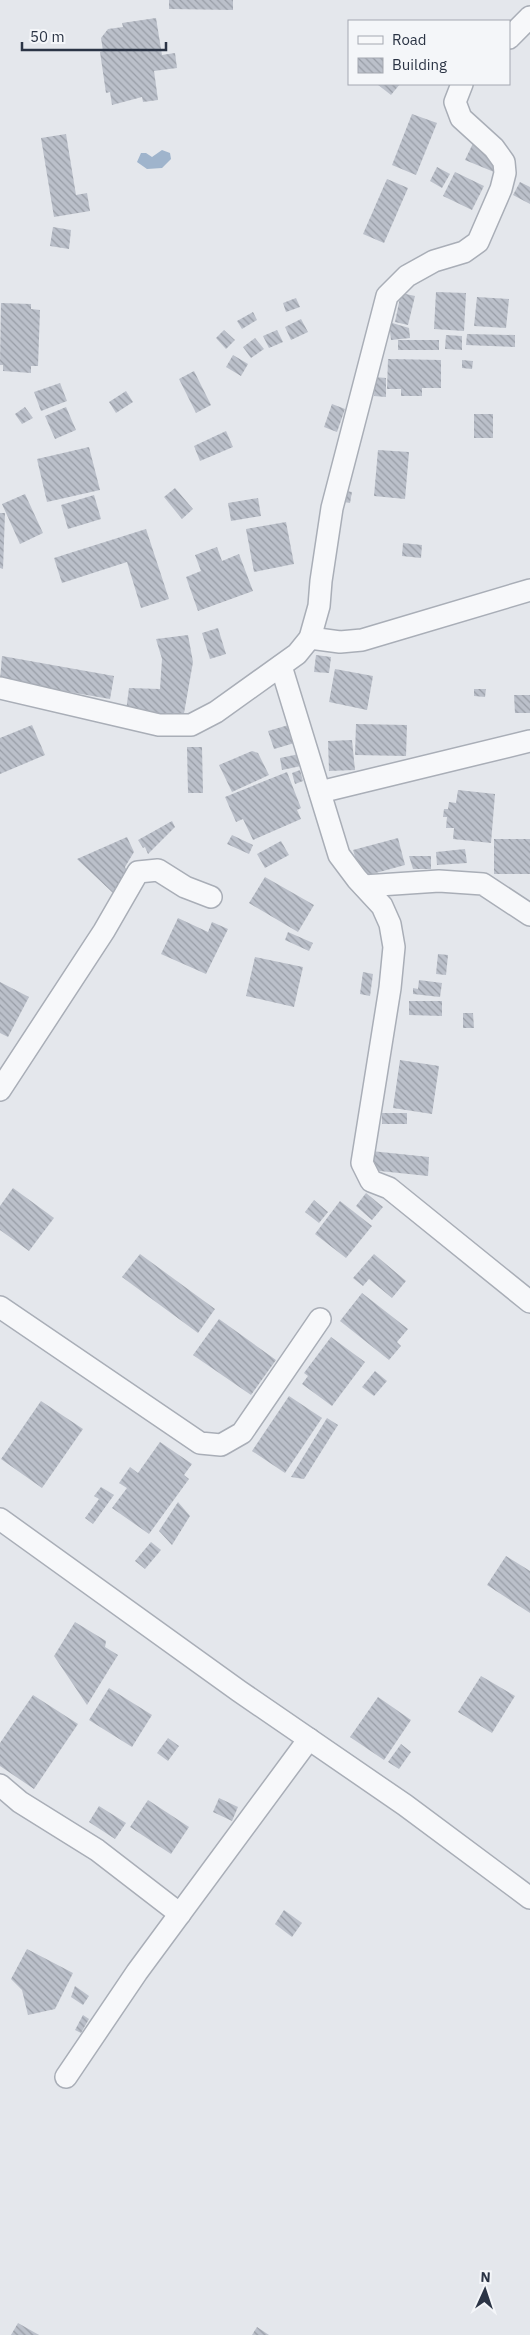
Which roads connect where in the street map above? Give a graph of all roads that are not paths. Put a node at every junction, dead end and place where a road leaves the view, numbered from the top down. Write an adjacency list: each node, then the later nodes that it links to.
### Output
1 (529, 20): 2 (street)
2 (510, 37)
3 (462, 85): 5 (street)
4 (530, 590): 5 (street)
5 (310, 638): 6 (street)
6 (281, 666): 7 (street); 9 (street)
7 (0, 688)
8 (530, 741): 9 (street)
9 (320, 792): 10 (street)
10 (364, 886): 12 (street); 14 (street)
11 (211, 898): 13 (street)
12 (530, 915)
13 (0, 1090)
14 (530, 1302)
15 (0, 1307): 16 (street)
16 (320, 1319)
17 (0, 1519): 18 (street)
18 (309, 1739): 20 (street); 21 (street)
19 (0, 1785): 21 (street)
20 (530, 1898)
21 (180, 1914): 22 (street)
22 (66, 2077)

